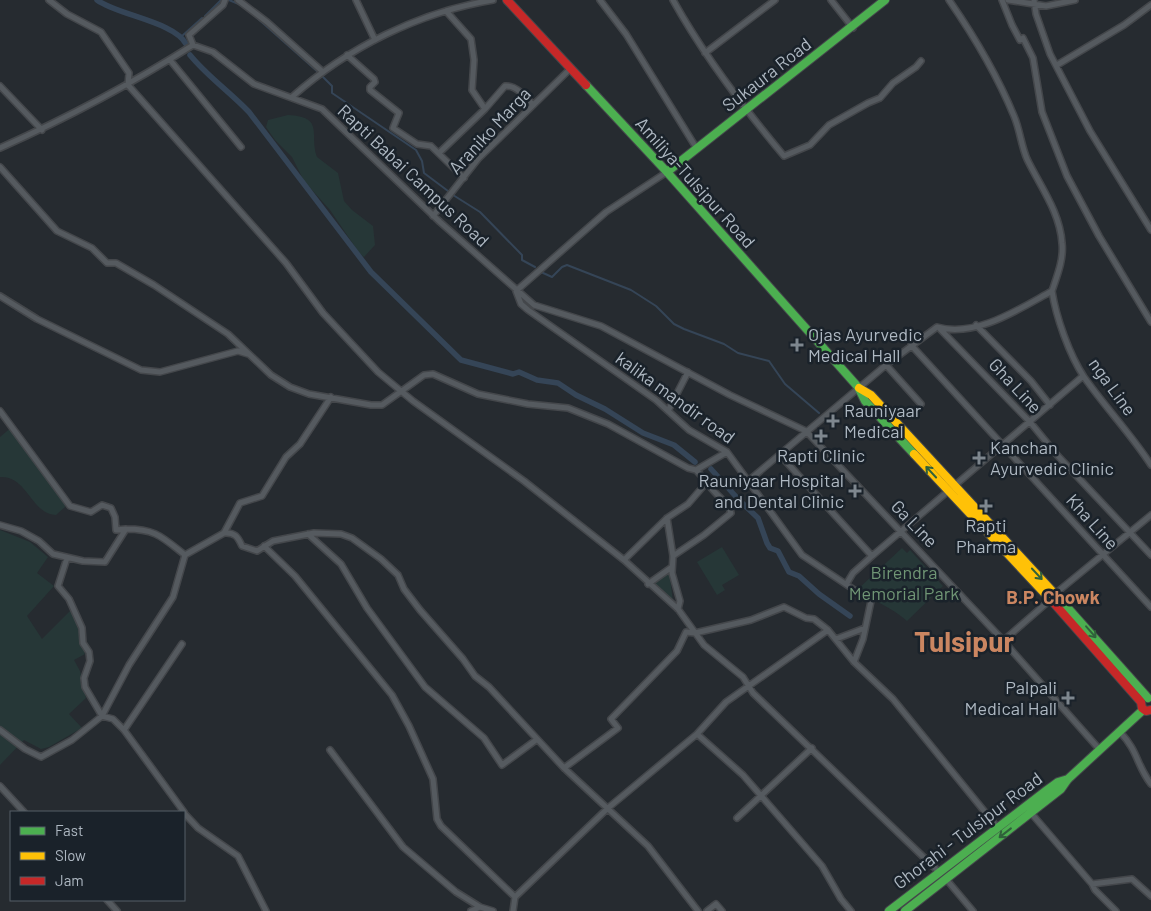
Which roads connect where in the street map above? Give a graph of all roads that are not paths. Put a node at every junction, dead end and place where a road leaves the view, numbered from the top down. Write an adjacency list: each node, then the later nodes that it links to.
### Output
1 (49, 0): 31 (street)
2 (225, 0): 23 (street)
3 (238, 0): 30 (street)
4 (356, 0): 22 (street)
5 (493, 0): 20 (street)
6 (507, 0): 29 (main road, Amiliya-Tulsipur Road)
7 (600, 0): 40 (street)
8 (673, 0): 24 (street)
9 (775, 0): 24 (street)
10 (831, 0): 21 (street)
11 (885, 0): 21 (main road, Sukaura Road)
12 (949, 0): 48 (street)
13 (1002, 0): 50 (street)
14 (1008, 0): 17 (street)
15 (1075, 0): 18 (street)
16 (1147, 0): 19 (street)
17 (1035, 2): 18 (street); 28 (street)
18 (1058, 2)
19 (1151, 5): 28 (street)
20 (446, 10): 22 (street); 36 (street)
21 (853, 29): 35 (main road, Sukaura Road)
22 (375, 40): 25 (street)
23 (193, 45): 26 (street); 33 (street, Rapti Babai Campus Road)
24 (705, 53): 35 (street)
25 (347, 55): 30 (street); 41 (street)
26 (170, 60): 31 (street); 38 (street)
27 (921, 61): 35 (street)
28 (1057, 65): 46 (street)
29 (570, 68): 34 (street, Araniko Marga); 43 (main road, Amiliya-Tulsipur Road)
30 (323, 72): 33 (street)
31 (128, 85): 37 (street); 59 (street)
32 (0, 86): 37 (street)
33 (292, 98): 45 (street, Rapti Babai Campus Road)
34 (533, 105): 36 (street); 44 (street, Araniko Marga)
35 (746, 108): 40 (main road, Sukaura Road)
36 (485, 110): 41 (street)
37 (42, 130): 39 (street)
38 (241, 147)
39 (0, 148)
40 (697, 150): 43 (main road, Sukaura Road)
41 (439, 153): 44 (street)
42 (0, 167): 54 (street)
43 (667, 172): 47 (street); 58 (main road, Amiliya-Tulsipur Road)
44 (464, 178): 45 (street, Araniko Marga)
45 (433, 216): 47 (street, Rapti Babai Campus Road)
46 (1151, 230)
47 (516, 291): 56 (street, Rapti Babai Campus Road); 64 (street, kalika mandir road)
48 (1052, 291): 51 (street); 57 (street, nga Line)
49 (0, 296): 54 (street)
50 (1151, 322)
51 (976, 325): 52 (street); 62 (street)
52 (937, 327): 53 (street); 65 (street, Gha Line)
53 (910, 345): 55 (street); 67 (street, Kha Line)
54 (250, 354): 60 (street)
55 (886, 365): 58 (street); 61 (street)
56 (688, 372): 64 (street); 66 (street, Rapti Babai Campus Road)
57 (1083, 376): 62 (street); 70 (street, nga Line)
58 (858, 387): 66 (street); 74 (main road, Amiliya-Tulsipur Road)
59 (401, 392): 60 (street); 71 (street); 90 (street)
60 (332, 397): 80 (street)
61 (921, 404)
62 (1050, 405): 65 (street)
63 (0, 411): 78 (street)
64 (668, 411): 68 (street, kalika mandir road)
65 (1030, 422): 67 (street); 82 (street, Gha Line)
66 (806, 431): 69 (street); 79 (street, Ga Line)
67 (1004, 445): 74 (street); 85 (street, Kha Line)
68 (727, 452): 71 (street); 73 (street, kalika mandir road)
69 (780, 454): 73 (street); 88 (street)
70 (1151, 465)
71 (696, 470): 72 (street)
72 (707, 482): 76 (street); 87 (street)
73 (748, 482): 92 (street, kalika mandir road)
74 (952, 490): 79 (street); 94 (main road, Amiliya-Tulsipur Road)
75 (1151, 515): 82 (street)
76 (667, 518): 87 (street); 90 (street)
77 (0, 525): 89 (street)
78 (126, 529): 84 (street); 89 (street)
79 (902, 532): 88 (street); 101 (street, Ga Line)
80 (224, 533): 83 (street); 84 (street)
81 (308, 534): 83 (street); 111 (street); 111 (street)
82 (1131, 534): 85 (street); 86 (street, Gha Line)
83 (264, 546): 131 (street)
84 (185, 555): 106 (street)
85 (1103, 555): 94 (street); 95 (street, Kha Line)
86 (1151, 555)
87 (673, 556): 91 (street)
88 (872, 556): 92 (street)
89 (67, 558): 106 (street)
90 (624, 560): 93 (street)
91 (672, 567): 93 (street); 96 (street)
92 (847, 583): 97 (street, kalika mandir road)
93 (648, 584): 96 (street)
94 (1053, 597): 101 (street); 105 (main road, Amiliya-Tulsipur Road)
95 (1151, 607)
96 (678, 609): 99 (street)
97 (865, 628): 100 (street); 103 (street)
98 (828, 630): 99 (street); 100 (street); 104 (street)
99 (695, 633): 104 (street); 115 (street)
100 (836, 639): 103 (street)
101 (1003, 641): 114 (street, Ga Line)
102 (182, 644): 108 (street)
103 (854, 662): 126 (street)
104 (748, 686): 110 (street); 112 (street)
105 (1148, 705): 109 (main road, Ghorahi - Tulsipur Road)
106 (102, 716): 107 (street); 108 (street)
107 (0, 730)
108 (124, 730): 122 (street)
109 (1120, 732): 114 (main road, Ghorahi - Tulsipur Road); 117 (street)
110 (697, 734): 119 (street); 120 (street)
111 (536, 740): 115 (street)
112 (812, 748): 119 (street); 127 (street)
113 (330, 750): 133 (street)
114 (1100, 750): 116 (main road, Ghorahi - Tulsipur Road)
115 (564, 768): 120 (street)
116 (1068, 779): 124 (main road, Ghorahi - Tulsipur Road); 126 (main road, Ghorahi - Tulsipur Road)
117 (1151, 784)
118 (0, 786): 121 (street)
119 (760, 797): 125 (street); 142 (street)
120 (608, 808): 131 (street); 139 (street)
121 (23, 811)
122 (183, 811)
123 (185, 813): 135 (street)
124 (1031, 813): 128 (main road, Ghorahi - Tulsipur Road, one-way to 128); 129 (street)
125 (737, 818)
126 (998, 828): 127 (main road, Ghorahi - Tulsipur Road)
127 (939, 872): 128 (main road); 143 (main road, Ghorahi - Tulsipur Road)
128 (946, 879): 144 (main road, Ghorahi - Tulsipur Road); 145 (street)
129 (1092, 884): 130 (street); 146 (street)
130 (1151, 896)
131 (515, 897): 138 (street)
132 (108, 901): 134 (street)
133 (480, 907): 136 (street); 137 (street)
134 (118, 911)
135 (266, 911)
136 (470, 911)
137 (492, 911)
138 (513, 911)
139 (698, 911)
140 (707, 911): 141 (street)
141 (722, 911)
142 (851, 911)
143 (889, 911)
144 (905, 911)
145 (973, 911)
146 (1116, 911)

